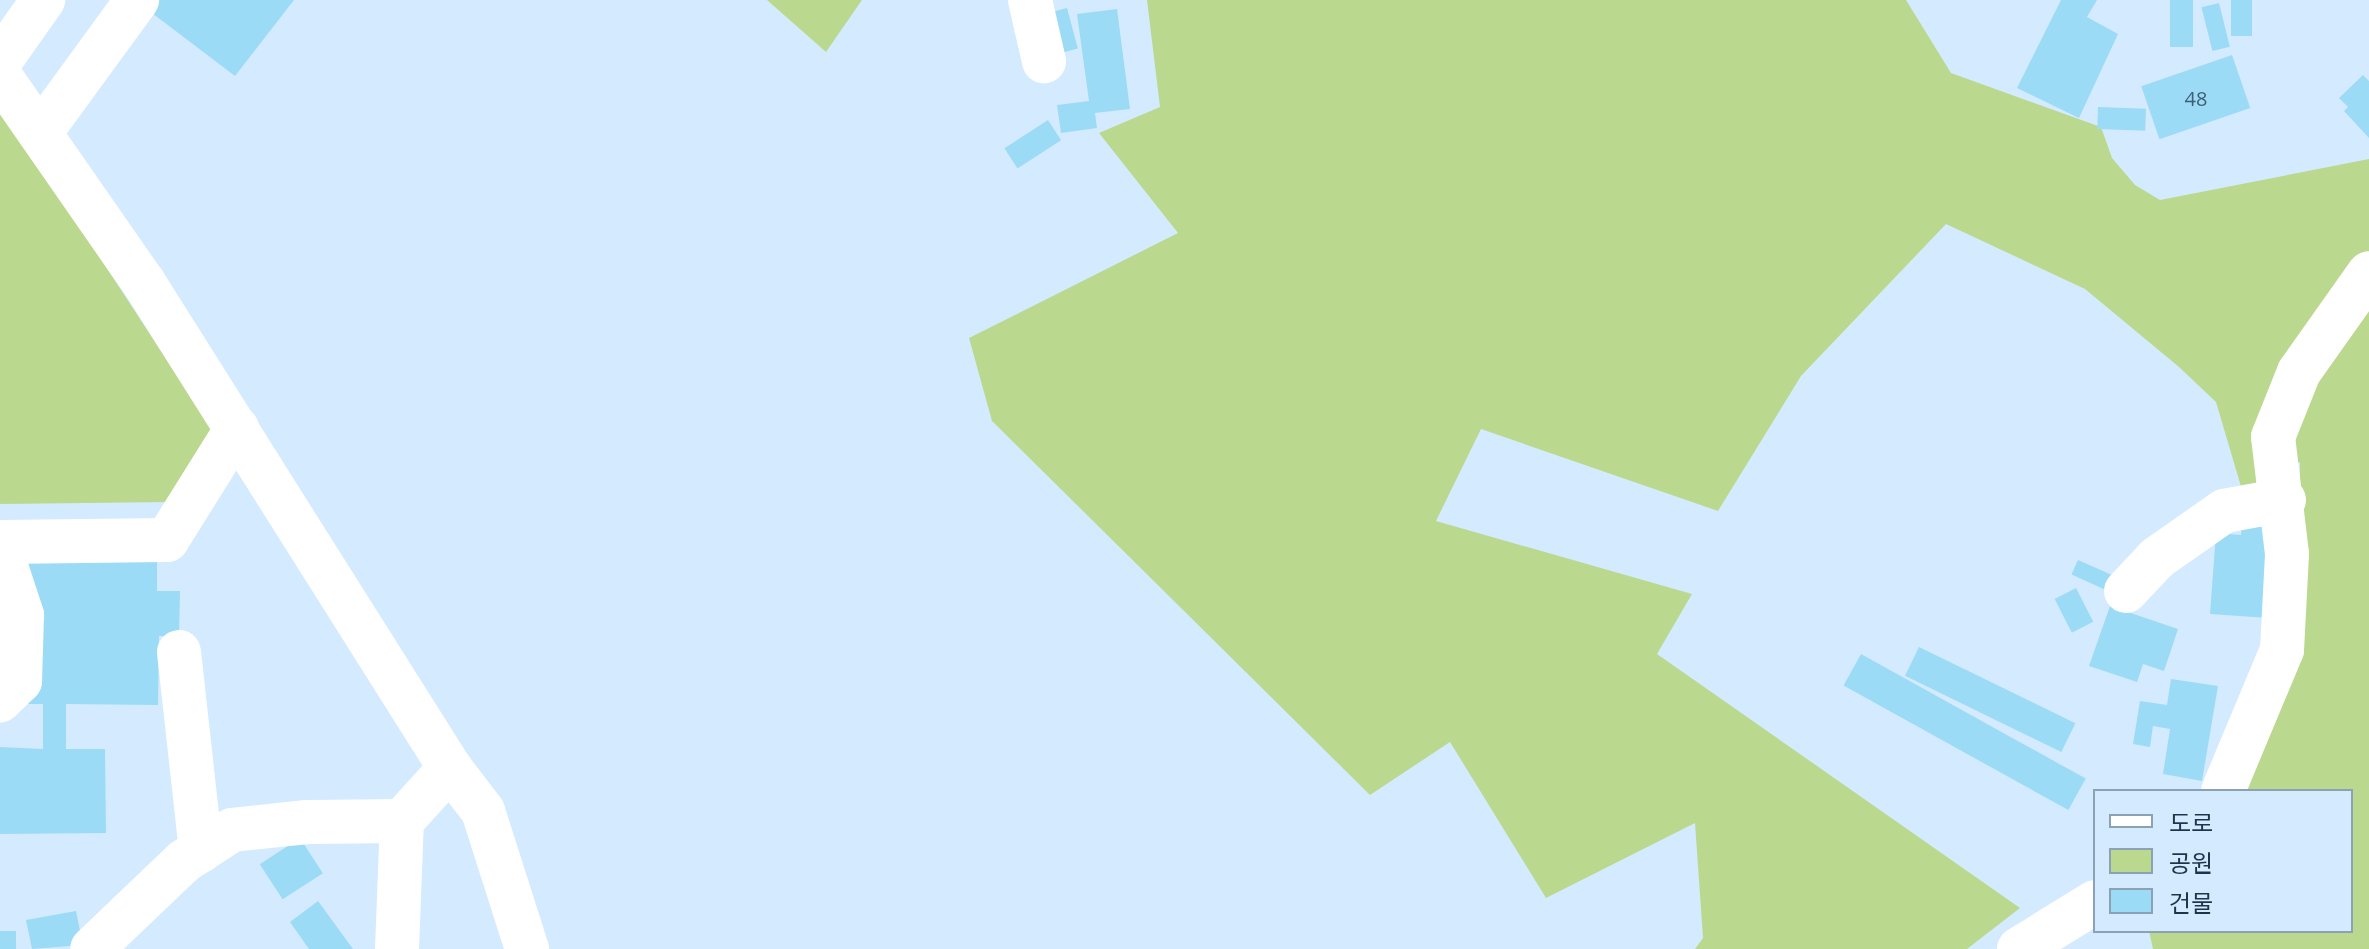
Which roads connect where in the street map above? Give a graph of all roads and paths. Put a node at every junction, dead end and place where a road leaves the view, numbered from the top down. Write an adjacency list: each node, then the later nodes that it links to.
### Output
1 (43, 0): 4 (street)
2 (137, 0): 7 (street)
3 (1030, 0): 5 (street)
4 (0, 61)
5 (1044, 61)
6 (0, 76): 7 (street)
7 (40, 133): 9 (street)
8 (2369, 273): 10 (street)
9 (237, 428): 11 (street); 16 (street)
10 (2284, 500): 13 (street); 17 (street)
11 (0, 542)
12 (0, 548): 15 (street)
13 (2126, 591)
14 (179, 652): 19 (street)
15 (0, 700)
16 (450, 768): 18 (street); 23 (street)
17 (2224, 789)
18 (402, 821): 19 (street); 22 (street)
19 (216, 840): 21 (street)
20 (2093, 903): 24 (street)
21 (92, 949)
22 (397, 949)
23 (527, 949)
24 (2019, 949)

